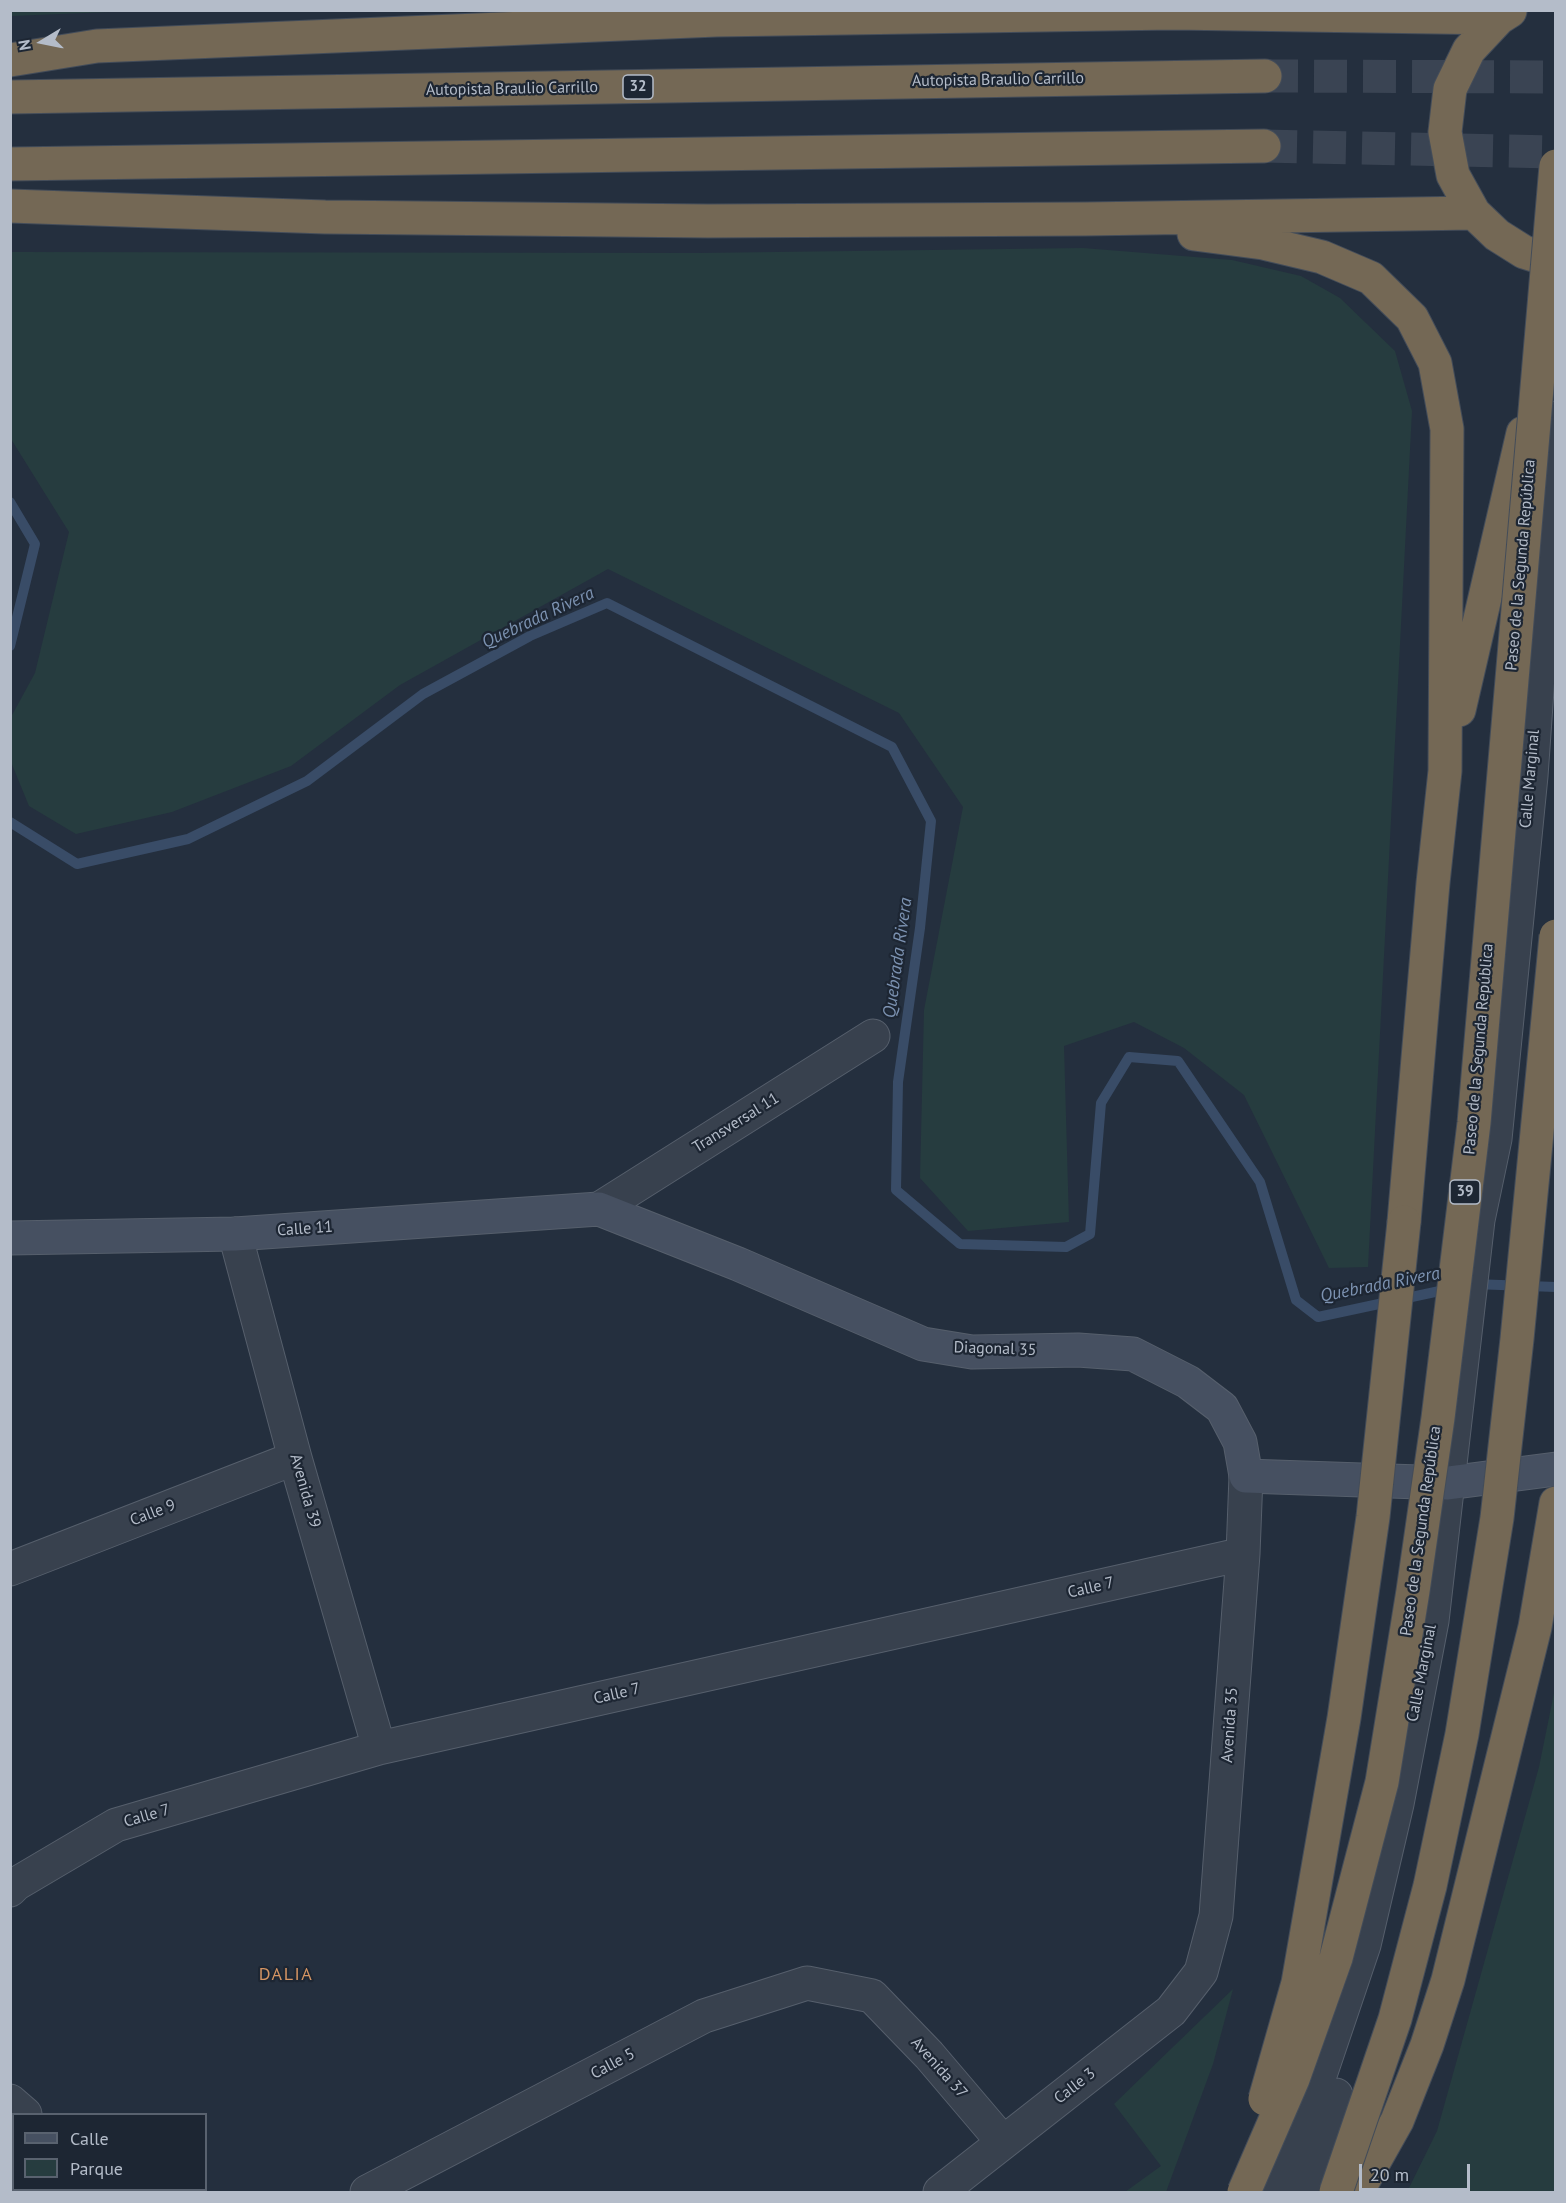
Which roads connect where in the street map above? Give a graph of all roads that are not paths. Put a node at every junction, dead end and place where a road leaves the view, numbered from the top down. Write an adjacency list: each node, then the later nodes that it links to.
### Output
1 (1181, 12): 2 (highway); 3 (highway)
2 (1505, 14): 10 (highway)
3 (10, 60)
4 (1265, 76): 5 (highway, Autopista Braulio Carrillo / 32)
5 (10, 97)
6 (1263, 146): 7 (highway)
7 (10, 164)
8 (1556, 166): 37 (highway, Paseo de la Segunda República / 39, bridge)
9 (10, 206): 11 (highway)
10 (1474, 213): 11 (highway); 12 (highway)
11 (1085, 219): 14 (highway)
12 (1555, 275): 14 (highway)
13 (1556, 418): 23 (street, Calle Marginal)
14 (1445, 771): 36 (highway, bridge)
15 (1556, 936): 40 (highway, bridge)
16 (873, 1036): 17 (street, Transversal 11)
17 (599, 1209): 18 (street, Calle 11); 22 (street, Diagonal 35)
18 (235, 1234): 19 (street, Calle 11); 20 (street, Avenida 39)
19 (10, 1238)
20 (295, 1458): 26 (street, Calle 9); 27 (street, Avenida 39)
21 (1556, 1469): 23 (street)
22 (1246, 1476): 23 (street); 25 (street, Avenida 35)
23 (1459, 1481): 38 (street, Calle Marginal); 39 (street, Calle Marginal)
24 (1556, 1503): 41 (highway)
25 (1243, 1554): 27 (street, Calle 7); 29 (street, Avenida 35)
26 (10, 1569)
27 (379, 1748): 28 (street, Calle 7)
28 (10, 1890)
29 (1201, 1971): 33 (street, Calle 3)
30 (872, 1996): 33 (street, Avenida 37); 34 (street, Calle 5)
31 (10, 2101): 32 (street)
32 (23, 2113)
33 (1003, 2142): 35 (street, Calle 3)
34 (367, 2193)
35 (940, 2193)
36 (1239, 2193)
37 (1244, 2193)
38 (1276, 2193)
39 (1302, 2193)
40 (1336, 2193)
41 (1357, 2193)

